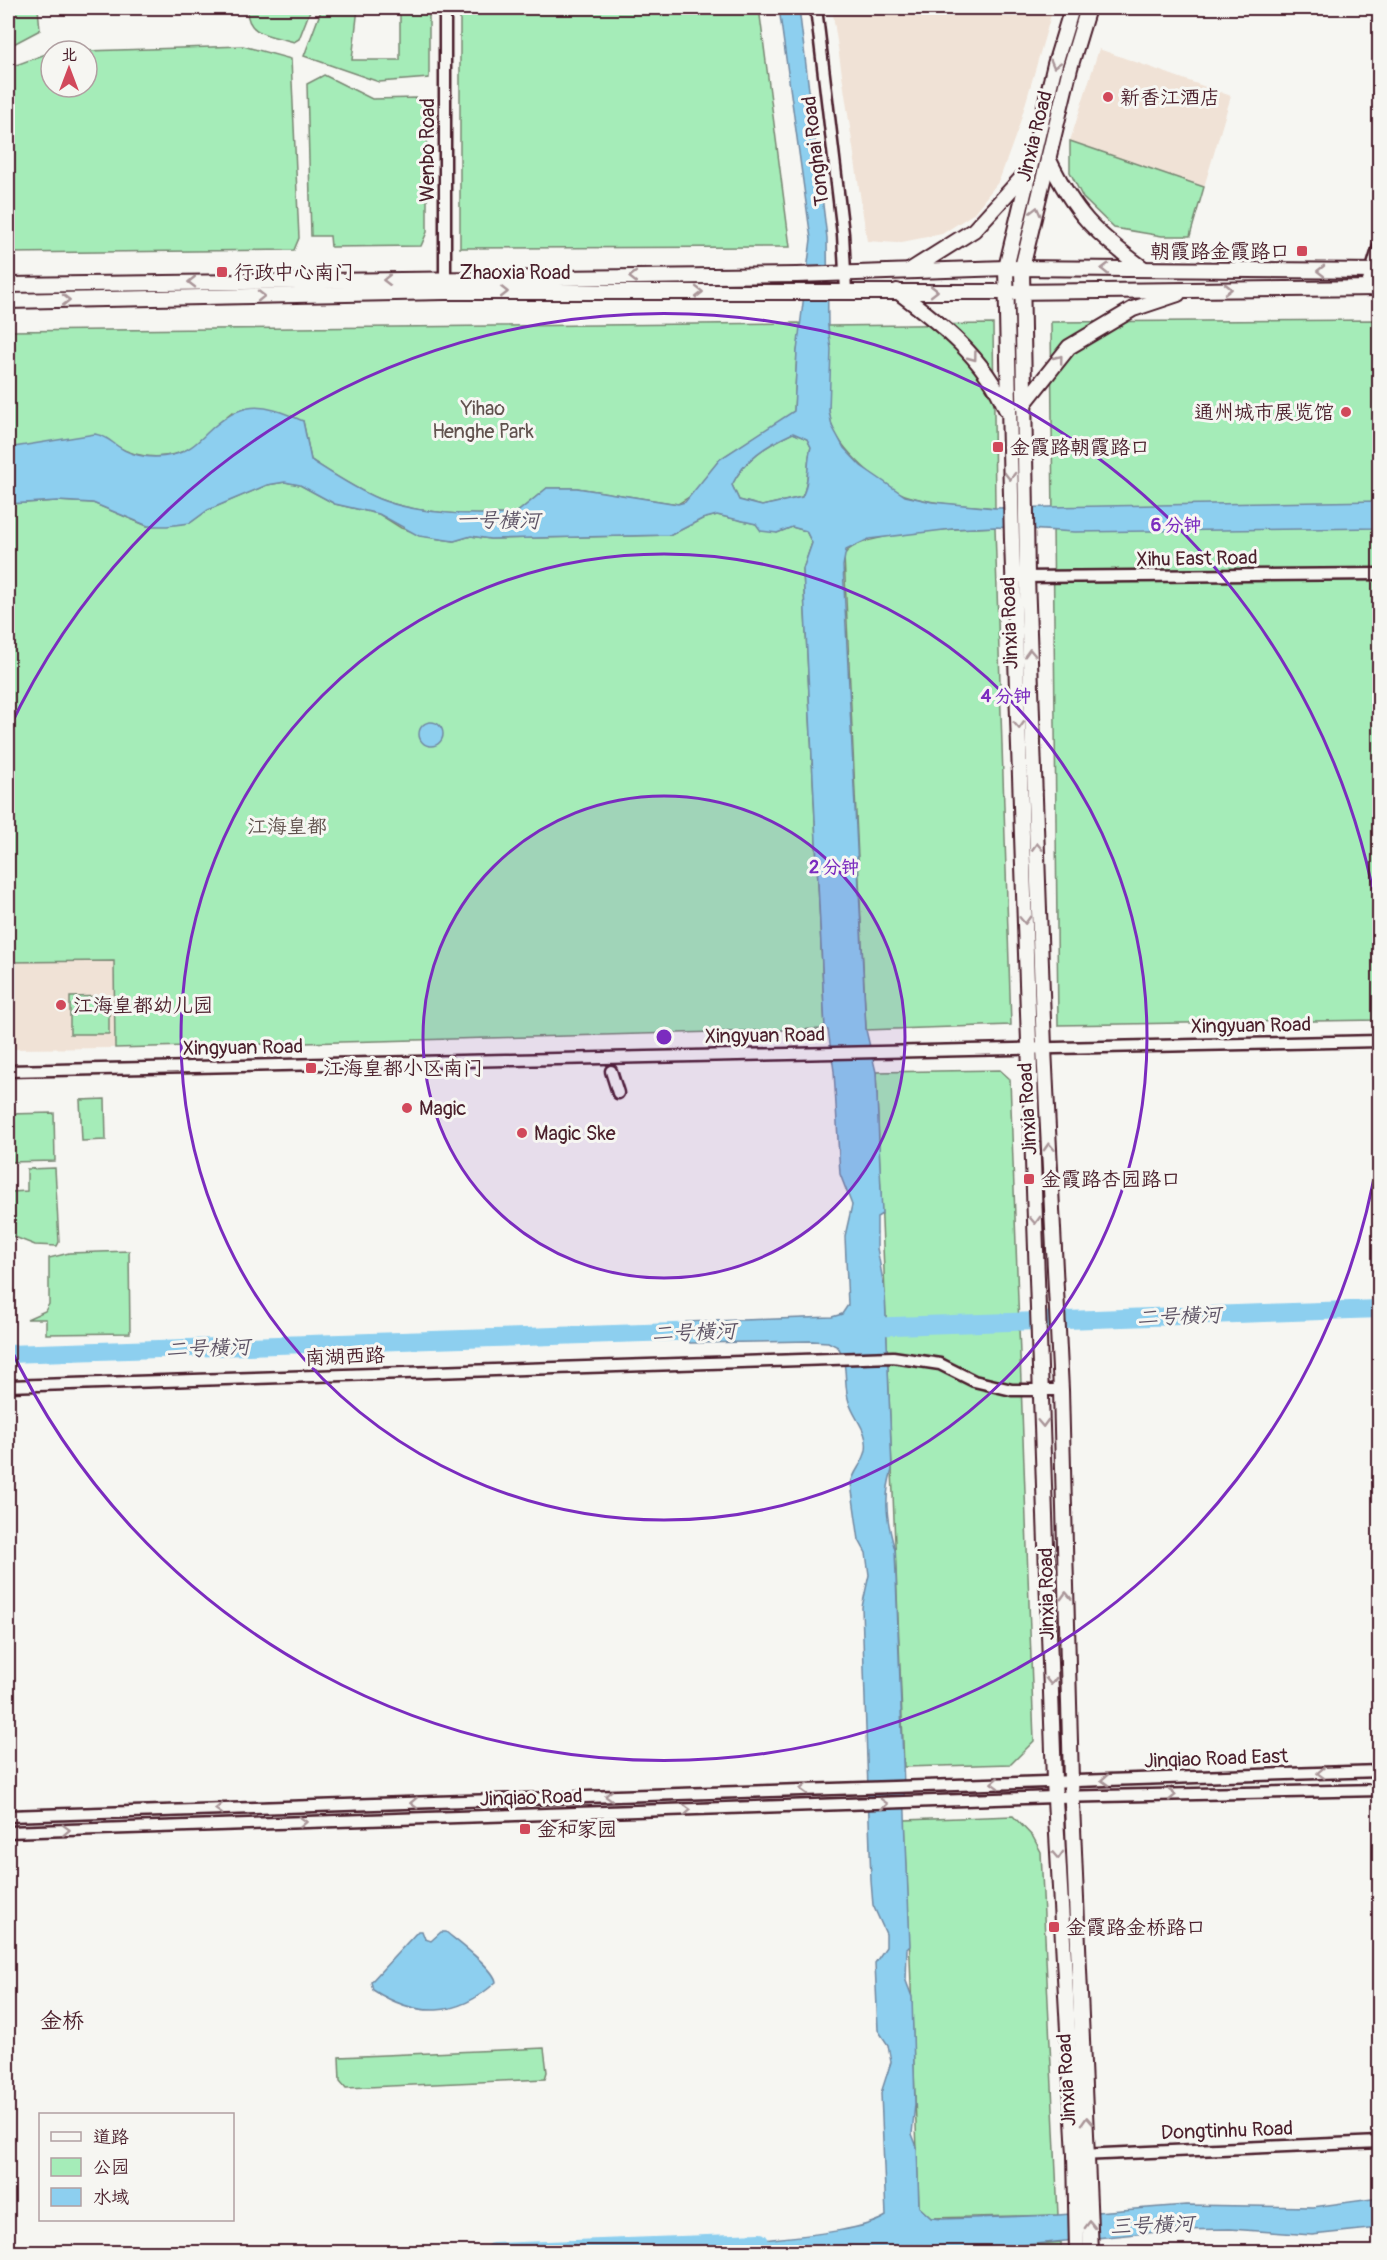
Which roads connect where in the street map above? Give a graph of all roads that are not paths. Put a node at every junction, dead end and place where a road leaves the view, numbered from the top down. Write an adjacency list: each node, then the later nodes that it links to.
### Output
1 (445, 8): 15 (street, Wenbo Road)
2 (816, 8): 13 (street, Tonghai Road)
3 (1072, 8): 6 (main road, Jinxia Road, one-way to 6)
4 (1088, 8): 5 (main road, Jinxia Road)
5 (1048, 158): 9 (main road, Jinxia Road, one-way to 5); 10 (main road)
6 (1030, 169): 8 (main road, Jinxia Road); 12 (main road)
7 (1380, 243): 11 (street)
8 (1006, 268): 9 (main road, Zhaoxia Road); 12 (main road, Zhaoxia Road); 20 (main road, Jinxia Road)
9 (1022, 268): 10 (main road, Zhaoxia Road, one-way to 9); 21 (main road, Jinxia Road)
10 (1144, 269): 11 (main road, Zhaoxia Road, one-way to 10)
11 (1375, 271): 16 (street)
12 (907, 272): 13 (main road, Zhaoxia Road)
13 (840, 274): 15 (main road, Zhaoxia Road, one-way to 15); 18 (street, Tonghai Road)
14 (8, 285): 15 (main road, Zhaoxia Road, one-way to 14)
15 (445, 286): 18 (main road, Zhaoxia Road, one-way to 18); 22 (main road, Zhaoxia Road, one-way to 15)
16 (1373, 288): 17 (main road, Zhaoxia Road, one-way to 16)
17 (1191, 290): 21 (main road, Zhaoxia Road); 23 (main road, one-way to 17)
18 (840, 291): 19 (main road, Zhaoxia Road)
19 (897, 291): 20 (main road, Zhaoxia Road, one-way to 20); 24 (main road, one-way to 24)
20 (1007, 291): 21 (main road, Zhaoxia Road); 24 (main road, Jinxia Road)
21 (1023, 291): 23 (main road, Jinxia Road)
22 (8, 301)
23 (1023, 405): 26 (main road, Jinxia Road)
24 (1009, 416): 26 (main road, Jinxia Road, one-way to 26)
25 (1380, 574): 26 (street, Xihu East Road)
26 (1021, 577): 28 (main road, Jinxia Road, one-way to 28); 29 (main road, Jinxia Road, one-way to 26)
27 (1380, 1041): 29 (street, Xingyuan Road)
28 (1029, 1047): 29 (street, Xingyuan Road); 30 (street, Xingyuan Road); 35 (main road, Jinxia Road, one-way to 35)
29 (1044, 1048): 34 (main road, Jinxia Road, one-way to 29)
30 (8, 1071)
31 (611, 1071): 32 (street)
32 (618, 1093)
33 (8, 1386): 35 (street, 南湖西路)
34 (1061, 1390): 35 (street, 南湖西路); 38 (main road, Jinxia Road, one-way to 34)
35 (1042, 1391): 37 (main road, Jinxia Road, one-way to 37)
36 (1380, 1771): 38 (street, Jinqiao Road East, one-way to 38)
37 (1054, 1781): 38 (street, Jinqiao Road East); 40 (main road, Jinxia Road); 42 (street, Jinqiao Road, one-way to 42)
38 (1071, 1781): 41 (main road, Jinxia Road)
39 (1380, 1790): 41 (street, Jinqiao Road East, one-way to 39)
40 (1055, 1797): 41 (street, Jinqiao Road East); 43 (street, Jinqiao Road, one-way to 40); 45 (main road, Jinxia Road, one-way to 45)
41 (1072, 1797): 45 (main road, Jinxia Road, one-way to 41)
42 (8, 1816)
43 (8, 1832)
44 (1380, 2142): 45 (street, Dongtinhu Road)
45 (1082, 2155): 46 (main road, Jinxia Road)
46 (1084, 2251)

